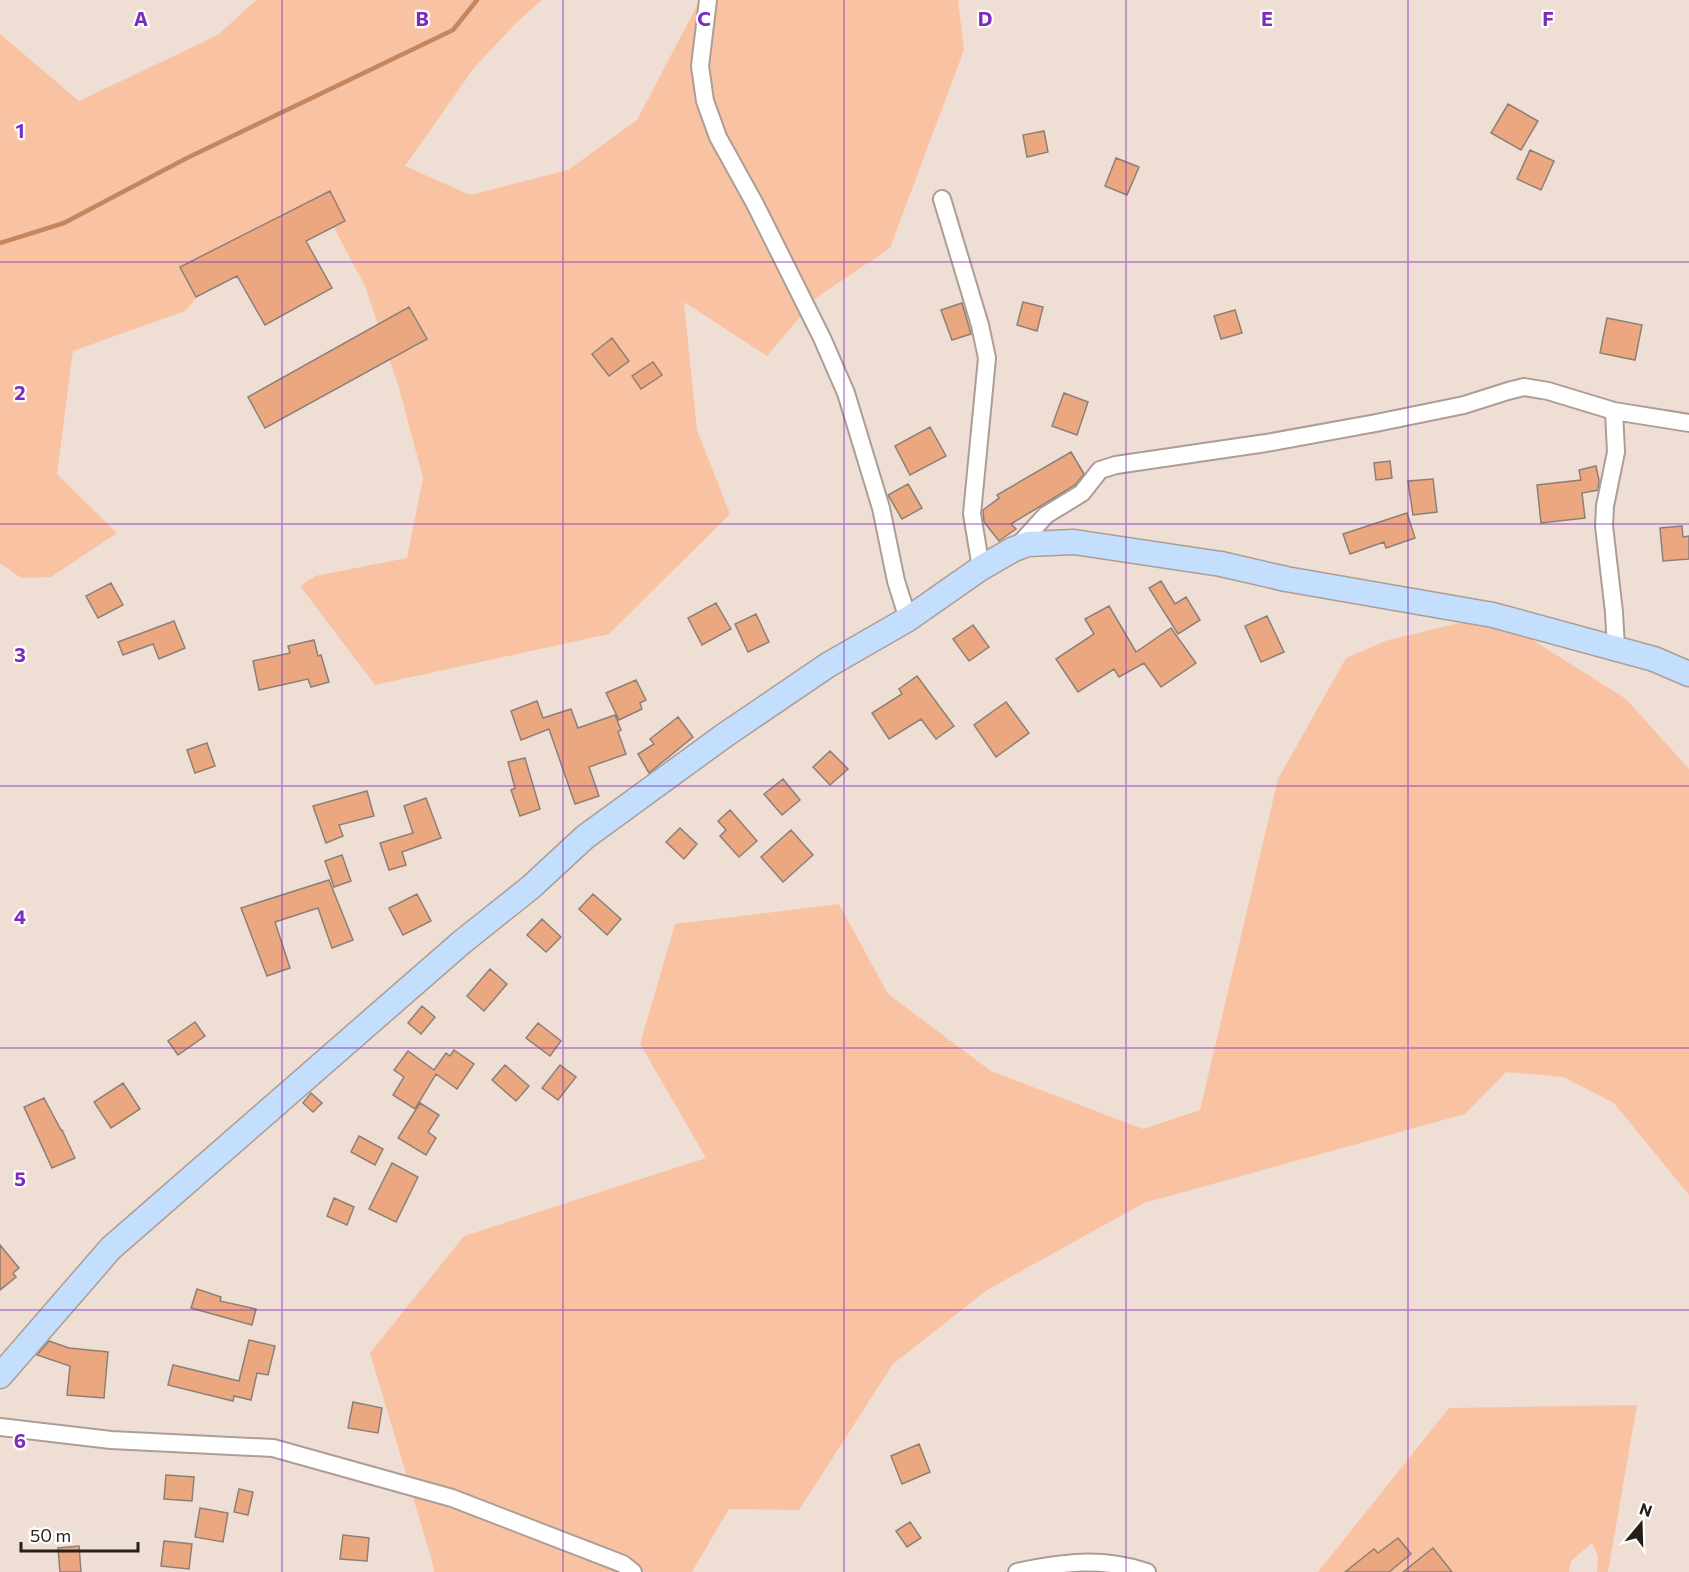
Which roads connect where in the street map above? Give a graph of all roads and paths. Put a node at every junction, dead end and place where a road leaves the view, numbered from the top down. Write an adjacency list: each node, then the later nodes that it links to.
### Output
1 (708, 0): 7 (street)
2 (942, 199): 6 (street)
3 (1614, 411): 4 (street); 5 (street); 8 (street)
4 (1689, 423)
5 (1014, 549): 6 (street); 8 (street)
6 (981, 568): 7 (street)
7 (908, 620): 10 (street)
8 (1616, 649): 9 (street)
9 (1689, 674)
10 (0, 1376)
11 (0, 1427): 12 (street)
12 (633, 1572)
13 (1017, 1572): 14 (street)
14 (1147, 1572)

